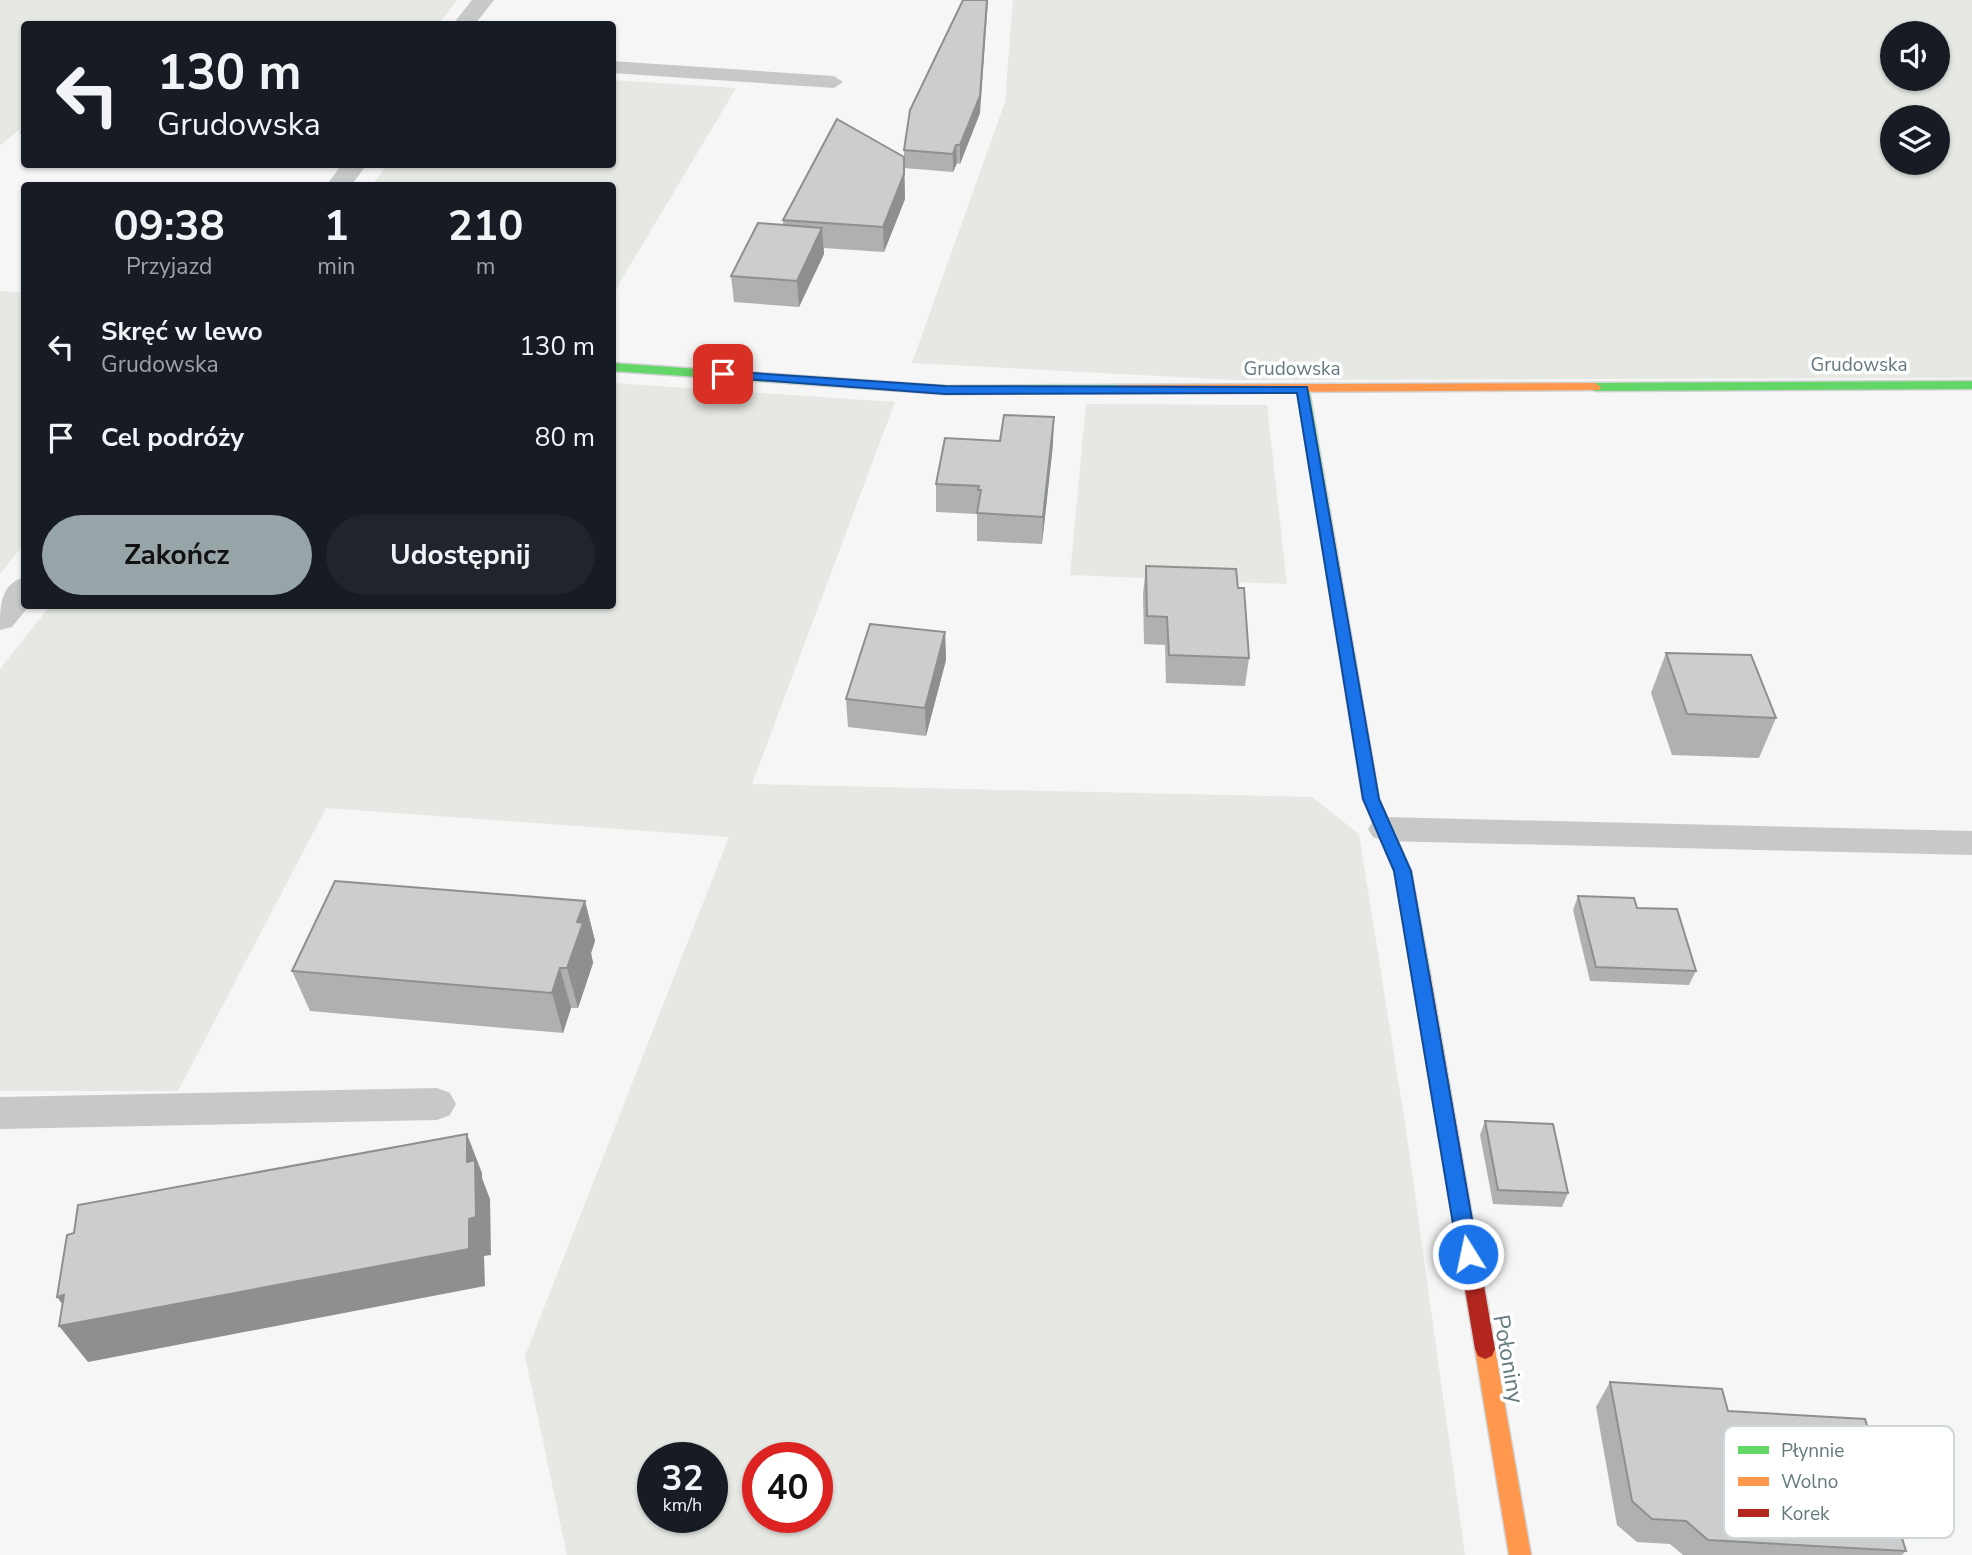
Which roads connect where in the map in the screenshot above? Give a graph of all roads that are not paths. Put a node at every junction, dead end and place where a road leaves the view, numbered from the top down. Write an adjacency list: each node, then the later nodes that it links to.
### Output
1 (483, 0): 2 (street)
2 (466, 21)
3 (616, 67): 4 (lane)
4 (834, 82)
5 (352, 168): 6 (street)
6 (341, 182)
7 (616, 367): 9 (street, Grudowska)
8 (1972, 385): 9 (street, Grudowska)
9 (1303, 390): 12 (street, Połoniny)
10 (21, 592): 11 (street)
11 (0, 619)
12 (1384, 829): 13 (lane); 16 (street, Połoniny)
13 (1972, 843)
14 (437, 1104): 15 (lane)
15 (0, 1114)
16 (1520, 1555)

